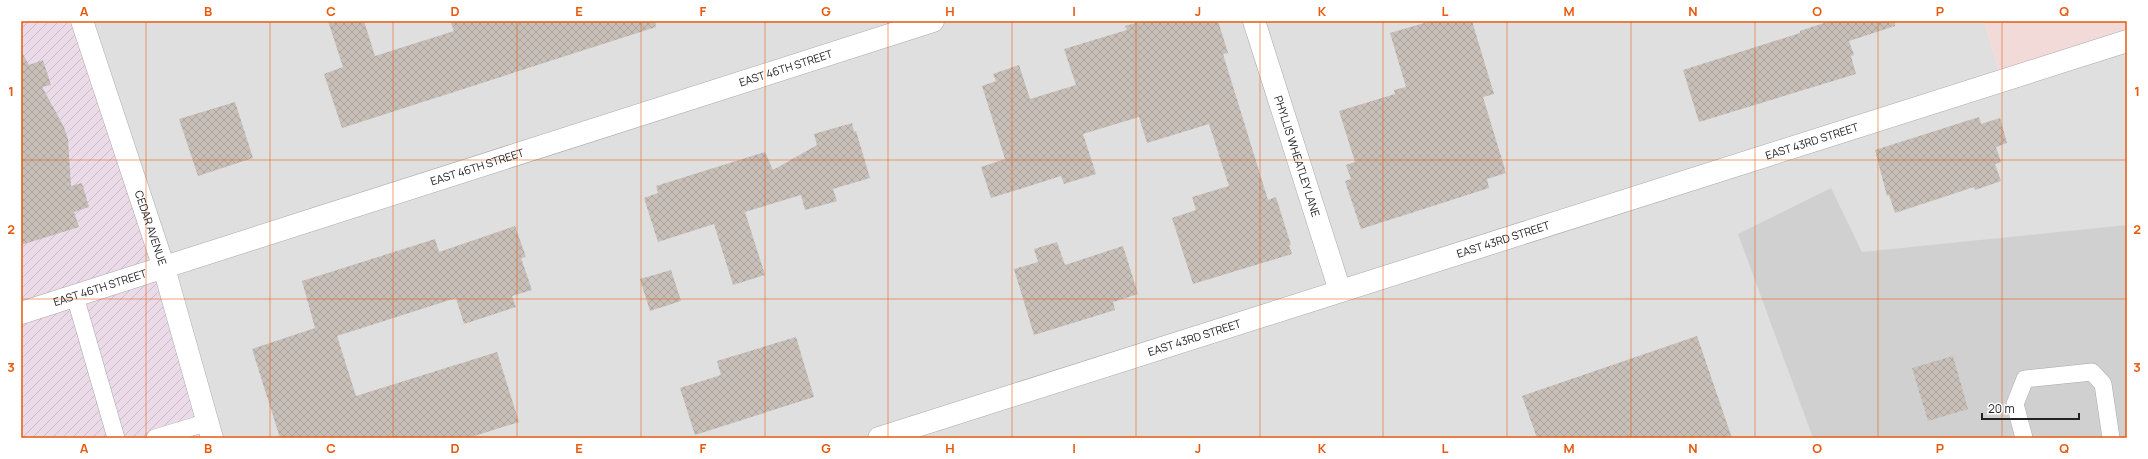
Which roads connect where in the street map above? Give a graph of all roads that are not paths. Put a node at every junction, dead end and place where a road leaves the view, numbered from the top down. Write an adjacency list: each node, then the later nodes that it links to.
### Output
1 (82, 21): 5 (street, CEDAR AVENUE)
2 (933, 21): 5 (street, EAST 46TH STREET)
3 (1254, 21): 6 (street, PHYLLIS WHEATLEY LANE)
4 (2127, 41): 6 (street, EAST 43RD STREET)
5 (164, 268): 7 (street, EAST 46TH STREET); 9 (street, CEDAR AVENUE)
6 (1340, 291): 12 (street, EAST 43RD STREET)
7 (75, 296): 8 (street, EAST 46TH STREET); 10 (lane)
8 (21, 313)
9 (210, 430): 11 (lane)
10 (116, 438)
11 (155, 438)
12 (879, 438)
13 (2024, 438): 14 (lane)
14 (2111, 438)

